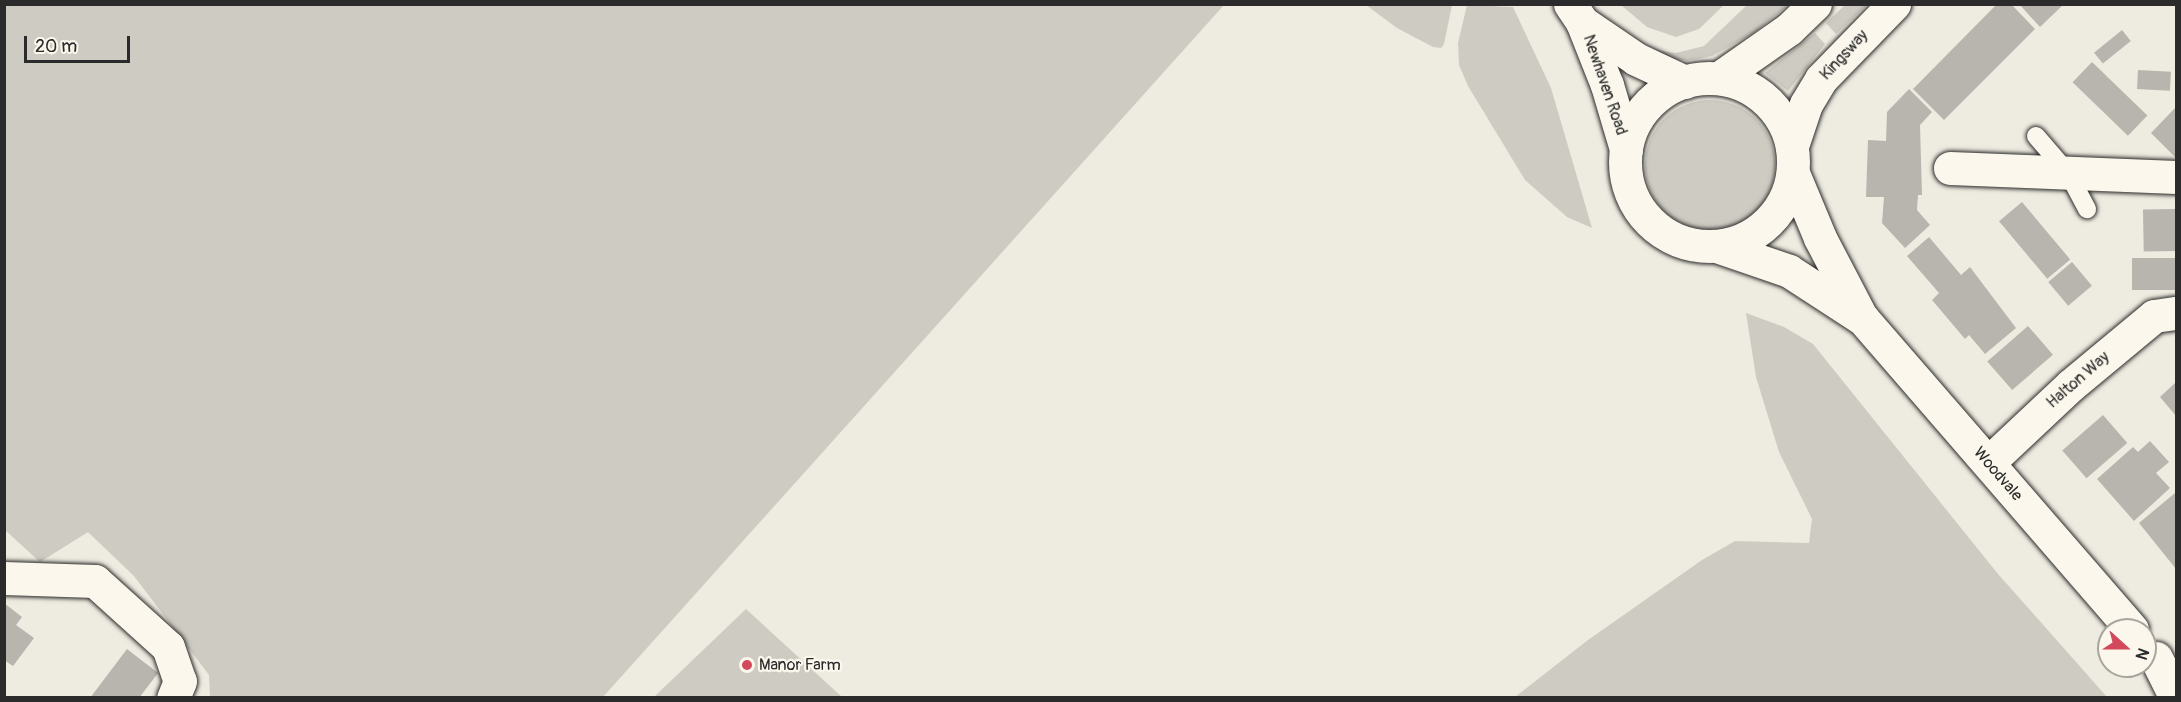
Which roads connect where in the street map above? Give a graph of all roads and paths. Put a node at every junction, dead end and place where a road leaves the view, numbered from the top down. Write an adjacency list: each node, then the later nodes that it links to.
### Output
1 (1815, 4): 4 (street)
2 (1894, 4): 8 (street, Kingsway)
3 (1576, 13): 5 (street, Newhaven Road); 7 (street, Newhaven Road)
4 (1719, 78): 5 (street); 8 (street)
5 (1685, 82): 7 (street)
6 (2036, 136): 10 (lane)
7 (1626, 149): 13 (street)
8 (1793, 159): 13 (street); 15 (street, Woodvale)
9 (1950, 168): 10 (street)
10 (2068, 173): 11 (street); 12 (lane)
11 (2176, 177)
12 (2087, 209)
13 (1719, 247): 15 (street, Woodvale)
14 (2176, 314): 16 (street, Halton Way)
15 (1863, 319): 16 (street, Woodvale)
16 (1989, 462): 18 (street, Woodvale)
17 (4, 578): 20 (street)
18 (2122, 618)
19 (2159, 660): 21 (street)
20 (173, 698)
21 (2176, 698)

